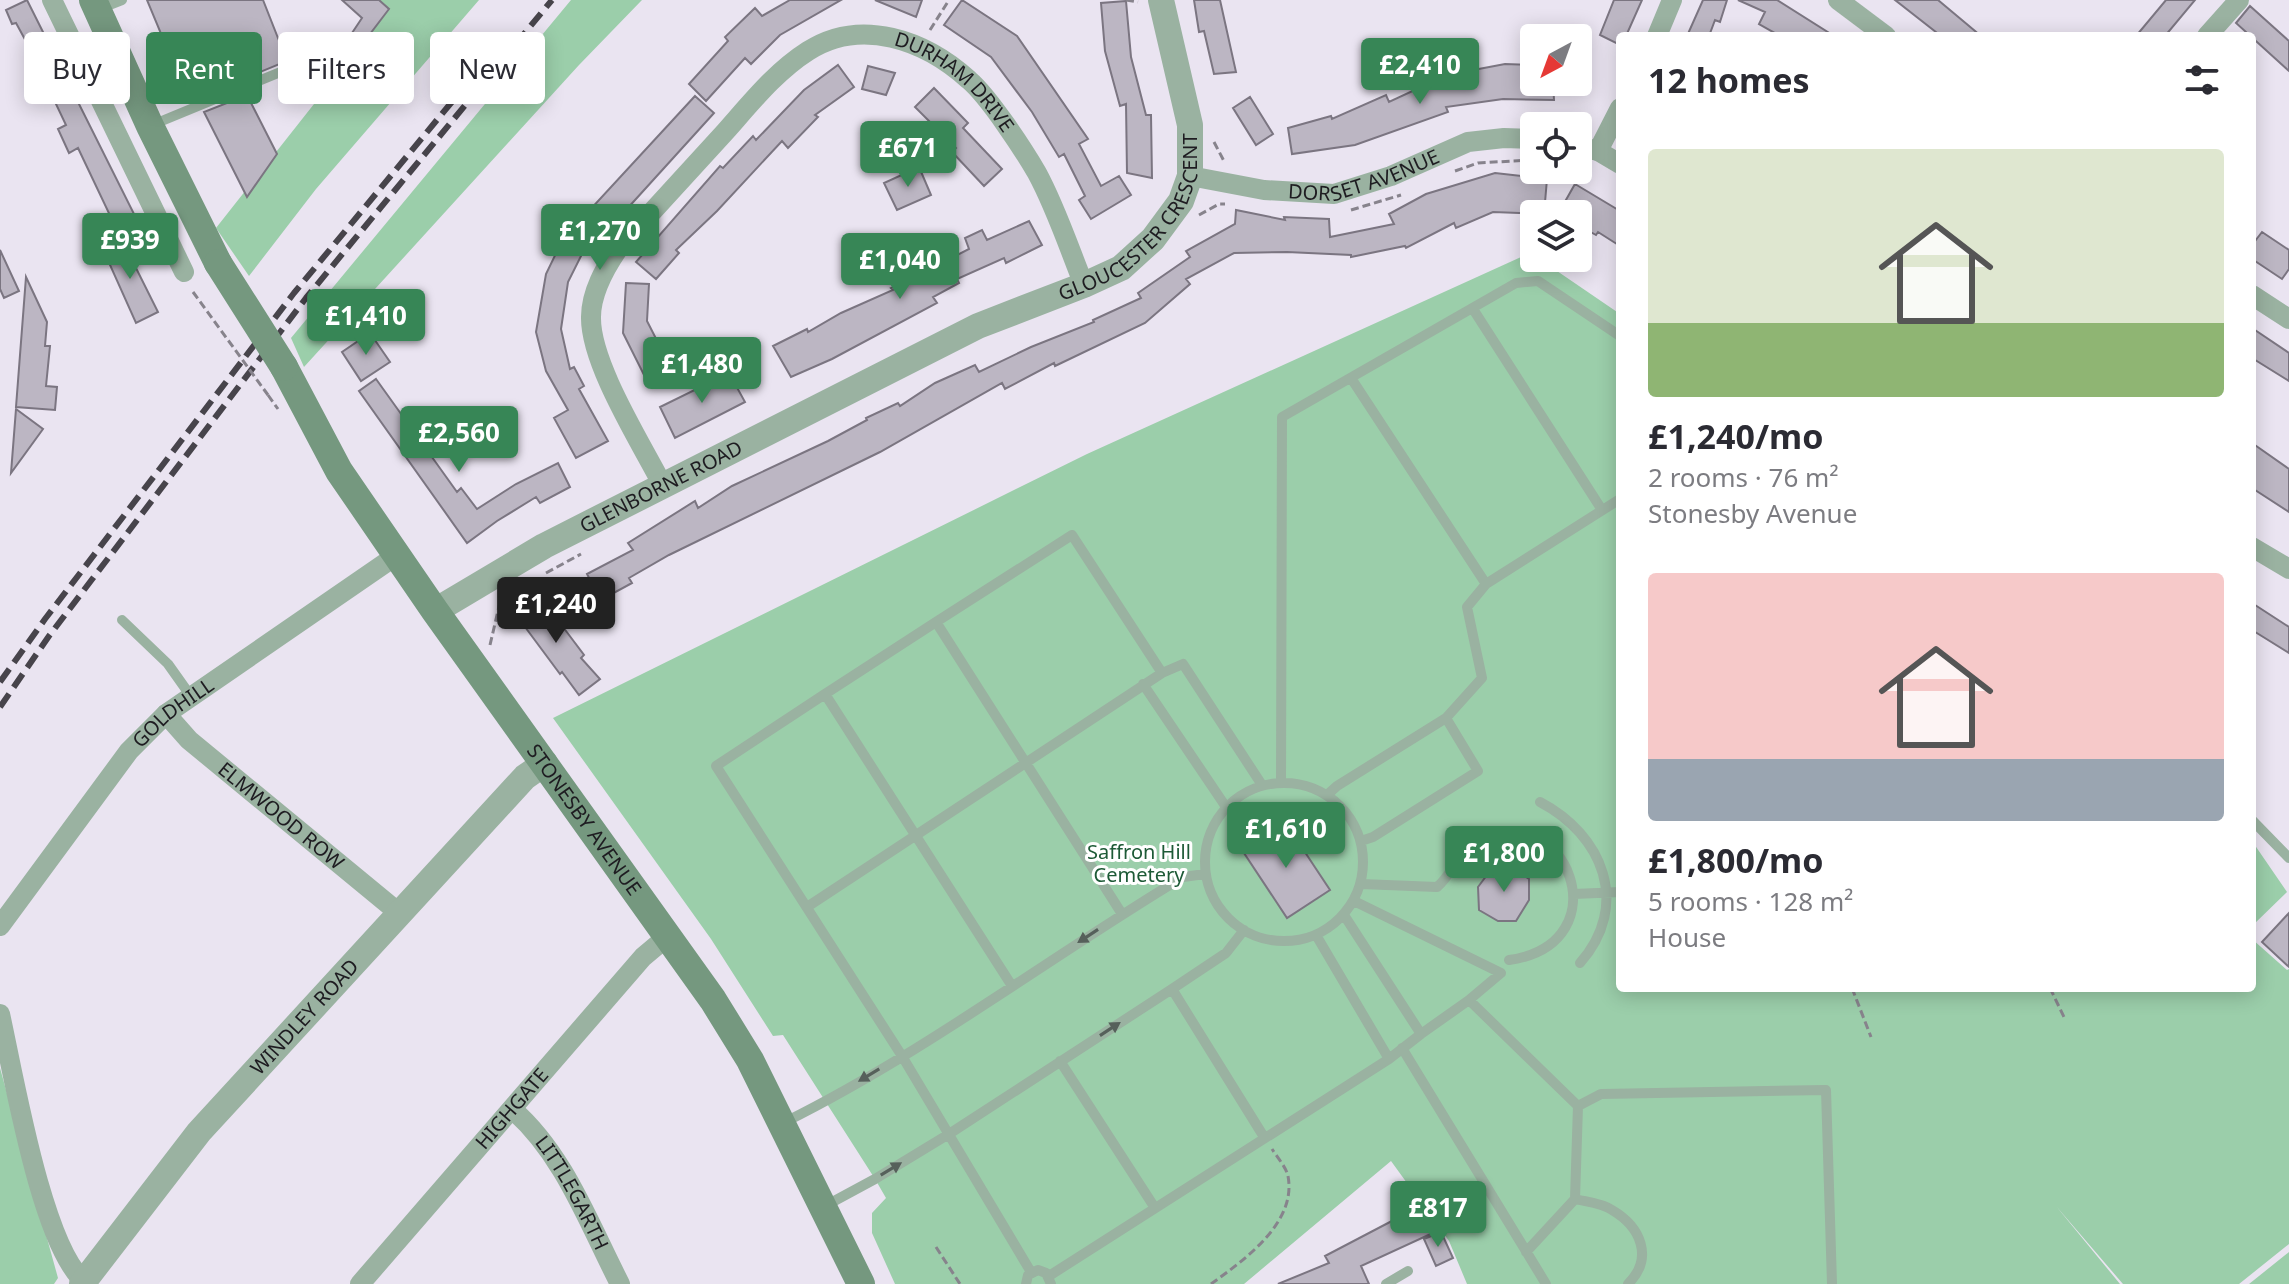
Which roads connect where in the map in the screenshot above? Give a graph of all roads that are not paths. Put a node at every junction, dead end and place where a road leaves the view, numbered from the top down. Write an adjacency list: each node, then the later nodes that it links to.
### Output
1 (52, 0): 18 (street)
2 (1161, 0): 17 (street, GLOUCESTER CRESCENT)
3 (1672, 0): 7 (street)
4 (1838, 0): 8 (street)
5 (2239, 0): 9 (street)
6 (104, 3): 12 (main road, STONESBY AVENUE)
7 (1659, 32)
8 (1881, 32)
9 (2211, 32)
10 (278, 73): 12 (lane)
11 (1616, 116): 15 (street)
12 (150, 126): 30 (main road, STONESBY AVENUE, bridge)
13 (1520, 134): 17 (street, DORSET AVENUE)
14 (1592, 150): 15 (street)
15 (1598, 151): 16 (street)
16 (1616, 162)
17 (1190, 176): 19 (street, GLOUCESTER CRESCENT)
18 (184, 272)
19 (1084, 285): 23 (street, GLOUCESTER CRESCENT); 26 (street, DURHAM DRIVE)
20 (2256, 298): 22 (street)
21 (1473, 309): 24 (lane); 25 (lane); 28 (lane)
22 (2289, 319)
23 (978, 326): 26 (street, GLENBORNE ROAD)
24 (1616, 333)
25 (1351, 378): 32 (lane); 44 (lane)
26 (663, 486): 33 (street, GLENBORNE ROAD)
27 (1616, 501): 28 (lane)
28 (1602, 510): 32 (lane)
29 (2256, 549): 31 (street)
30 (397, 555): 33 (main road, STONESBY AVENUE); 39 (street, GOLDHILL)
31 (2289, 569)
32 (1486, 584): 41 (lane)
33 (435, 611): 42 (main road, STONESBY AVENUE)
34 (122, 620): 39 (lane)
35 (936, 622): 36 (lane); 38 (lane); 43 (lane)
36 (1162, 673): 37 (lane); 45 (lane)
37 (1143, 684): 43 (lane); 48 (lane)
38 (825, 694): 50 (lane); 59 (lane)
39 (190, 695): 40 (street, GOLDHILL)
40 (166, 714): 60 (street, ELMWOOD ROW); 63 (street, GOLDHILL)
41 (1446, 718): 46 (lane); 51 (lane)
42 (545, 763): 60 (street, WINDLEY ROAD); 66 (main road, STONESBY AVENUE)
43 (1026, 763): 50 (lane); 61 (lane)
44 (1281, 783): 45 (lane); 46 (lane)
45 (1262, 785): 48 (lane)
46 (1327, 795): 51 (lane)
47 (1540, 802): 56 (lane)
48 (1226, 807): 53 (lane)
49 (2256, 824): 52 (lane)
50 (915, 835): 59 (lane); 69 (lane)
51 (1361, 841): 54 (lane)
52 (2289, 858)
53 (1205, 874): 61 (lane); 64 (lane)
54 (1361, 884): 57 (lane); 58 (lane)
55 (1616, 892): 56 (lane)
56 (1605, 893): 57 (lane); 68 (lane)
57 (1574, 894): 67 (lane)
58 (1354, 901): 62 (lane); 71 (lane)
59 (807, 907): 75 (lane)
60 (399, 913): 90 (street, WINDLEY ROAD)
61 (1122, 914): 69 (lane, one-way to 69)
62 (1344, 915): 65 (lane); 73 (lane)
63 (0, 926)
64 (1244, 930): 65 (lane); 70 (lane)
65 (1316, 935): 76 (lane)
66 (668, 936): 79 (street, HIGHGATE); 80 (main road, STONESBY AVENUE)
67 (1509, 960)
68 (1580, 963)
69 (1012, 986): 75 (lane)
70 (1172, 989): 77 (lane, one-way to 70); 82 (lane)
71 (1469, 1000): 73 (lane); 78 (lane)
72 (0, 1014): 90 (street)
73 (1421, 1034): 74 (lane)
74 (1402, 1048): 76 (lane); 86 (lane)
75 (902, 1056): 80 (lane, one-way to 80); 81 (lane)
76 (1389, 1059): 82 (lane)
77 (1060, 1061): 81 (lane); 85 (lane)
78 (1578, 1106): 83 (lane); 98 (lane)
79 (512, 1109): 91 (street, HIGHGATE); 92 (street, LITTLEGARTH)
80 (781, 1123): 84 (main road, STONESBY AVENUE)
81 (949, 1134): 84 (lane, one-way to 81); 88 (lane)
82 (1264, 1137): 85 (lane)
83 (1575, 1199): 86 (lane); 97 (lane)
84 (823, 1207): 93 (main road, STONESBY AVENUE)
85 (1155, 1208): 89 (lane)
86 (1526, 1252): 96 (lane)
87 (1408, 1271): 95 (lane)
88 (1031, 1272): 89 (lane); 94 (lane)
89 (1050, 1280)
90 (83, 1282)
91 (360, 1284)
92 (620, 1284)
93 (861, 1284)
94 (1026, 1284)
95 (1386, 1284)
96 (1546, 1284)
97 (1628, 1284)
98 (1832, 1284)

